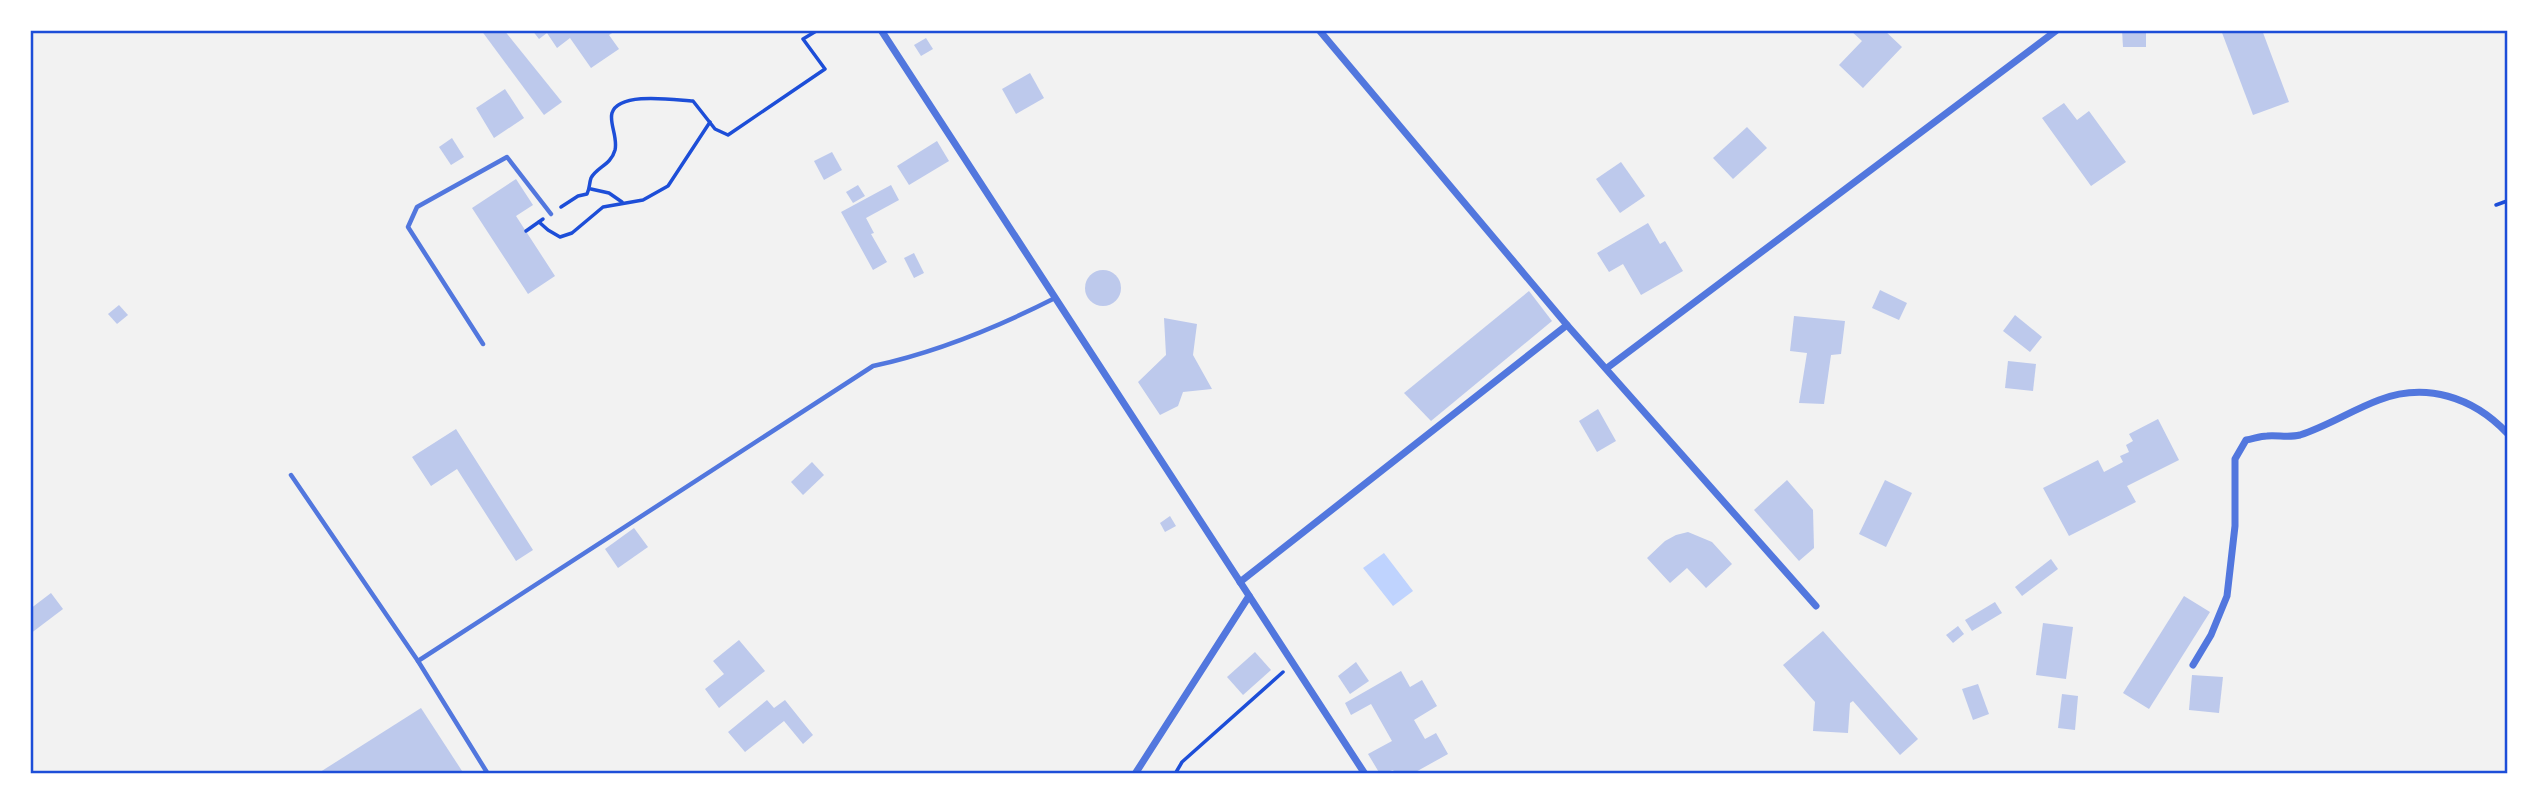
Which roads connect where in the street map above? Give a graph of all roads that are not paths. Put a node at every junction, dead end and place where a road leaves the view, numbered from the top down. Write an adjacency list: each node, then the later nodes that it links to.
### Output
1 (881, 30): 5 (street)
2 (1319, 30): 6 (street)
3 (2057, 30): 8 (street)
4 (551, 214): 7 (lane)
5 (1055, 298): 11 (street); 14 (lane)
6 (1567, 325): 8 (street); 11 (street)
7 (483, 344)
8 (1606, 368): 13 (street)
9 (2507, 433): 15 (street)
10 (290, 475): 14 (lane)
11 (1240, 582): 12 (street)
12 (1249, 596): 17 (street); 18 (street)
13 (1816, 606)
14 (418, 661): 16 (lane)
15 (2193, 665)
16 (488, 774)
17 (1135, 774)
18 (1365, 774)

